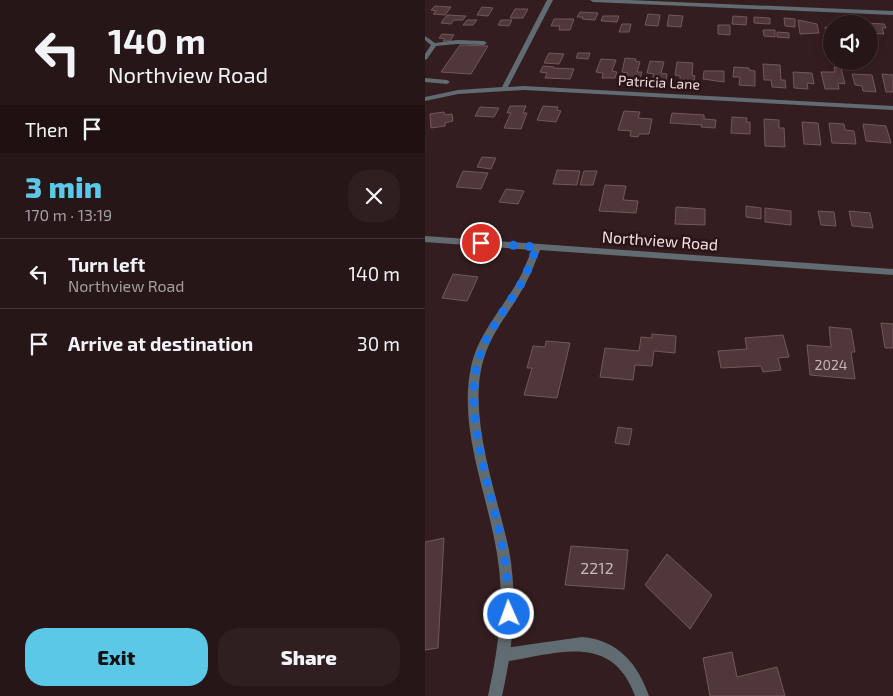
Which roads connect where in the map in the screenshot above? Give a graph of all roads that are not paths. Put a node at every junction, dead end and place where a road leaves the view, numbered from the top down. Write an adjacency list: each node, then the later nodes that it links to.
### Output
1 (550, 0): 10 (street)
2 (593, 0): 3 (street)
3 (893, 13)
4 (425, 38): 6 (lane)
5 (484, 43): 6 (lane)
6 (434, 45): 7 (lane)
7 (425, 58)
8 (425, 80): 9 (lane)
9 (447, 82)
10 (504, 88): 11 (street, Patricia Lane); 12 (street, Patricia Lane)
11 (425, 99)
12 (893, 108)
13 (425, 239): 14 (street, Northview Road)
14 (537, 247): 15 (street, Northview Road); 16 (street)
15 (893, 272)
16 (505, 655): 17 (street); 18 (street)
17 (495, 696)
18 (642, 696)

